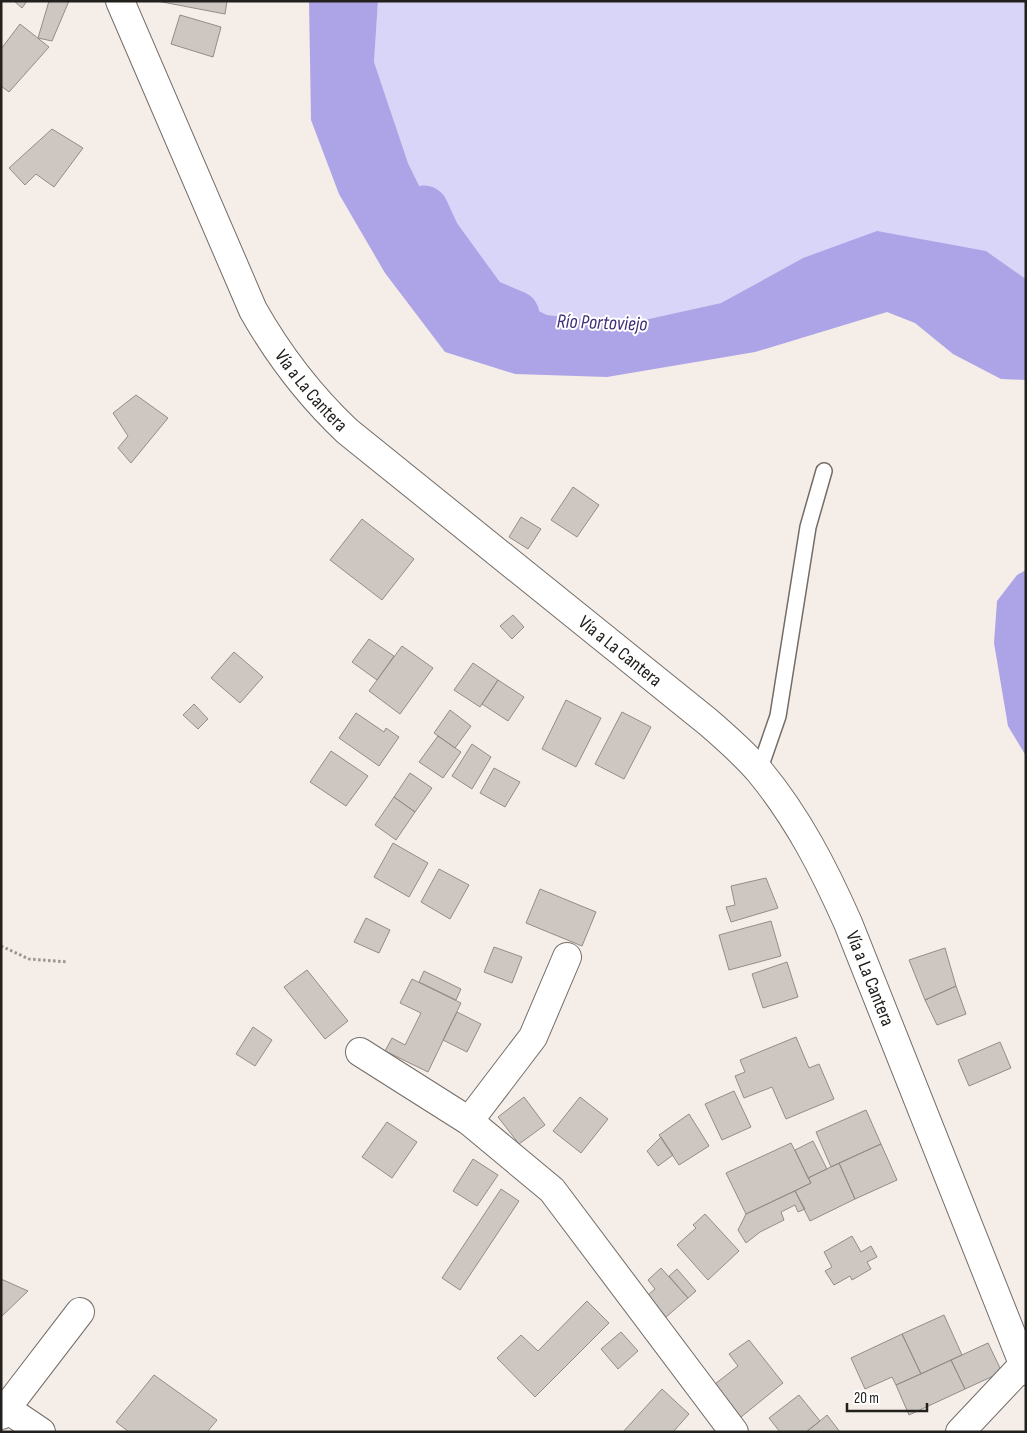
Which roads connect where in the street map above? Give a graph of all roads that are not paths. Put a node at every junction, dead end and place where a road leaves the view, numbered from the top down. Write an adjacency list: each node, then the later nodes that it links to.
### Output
1 (120, 1): 3 (main road, Vía a La Cantera)
2 (824, 471): 3 (lane)
3 (759, 771): 8 (main road, Vía a La Cantera)
4 (567, 957): 6 (main road)
5 (360, 1052): 6 (main road)
6 (469, 1121): 11 (main road)
7 (80, 1312): 9 (main road)
8 (1025, 1368): 12 (main road)
9 (4, 1412): 10 (main road)
10 (41, 1432)
11 (734, 1432)
12 (960, 1432)

